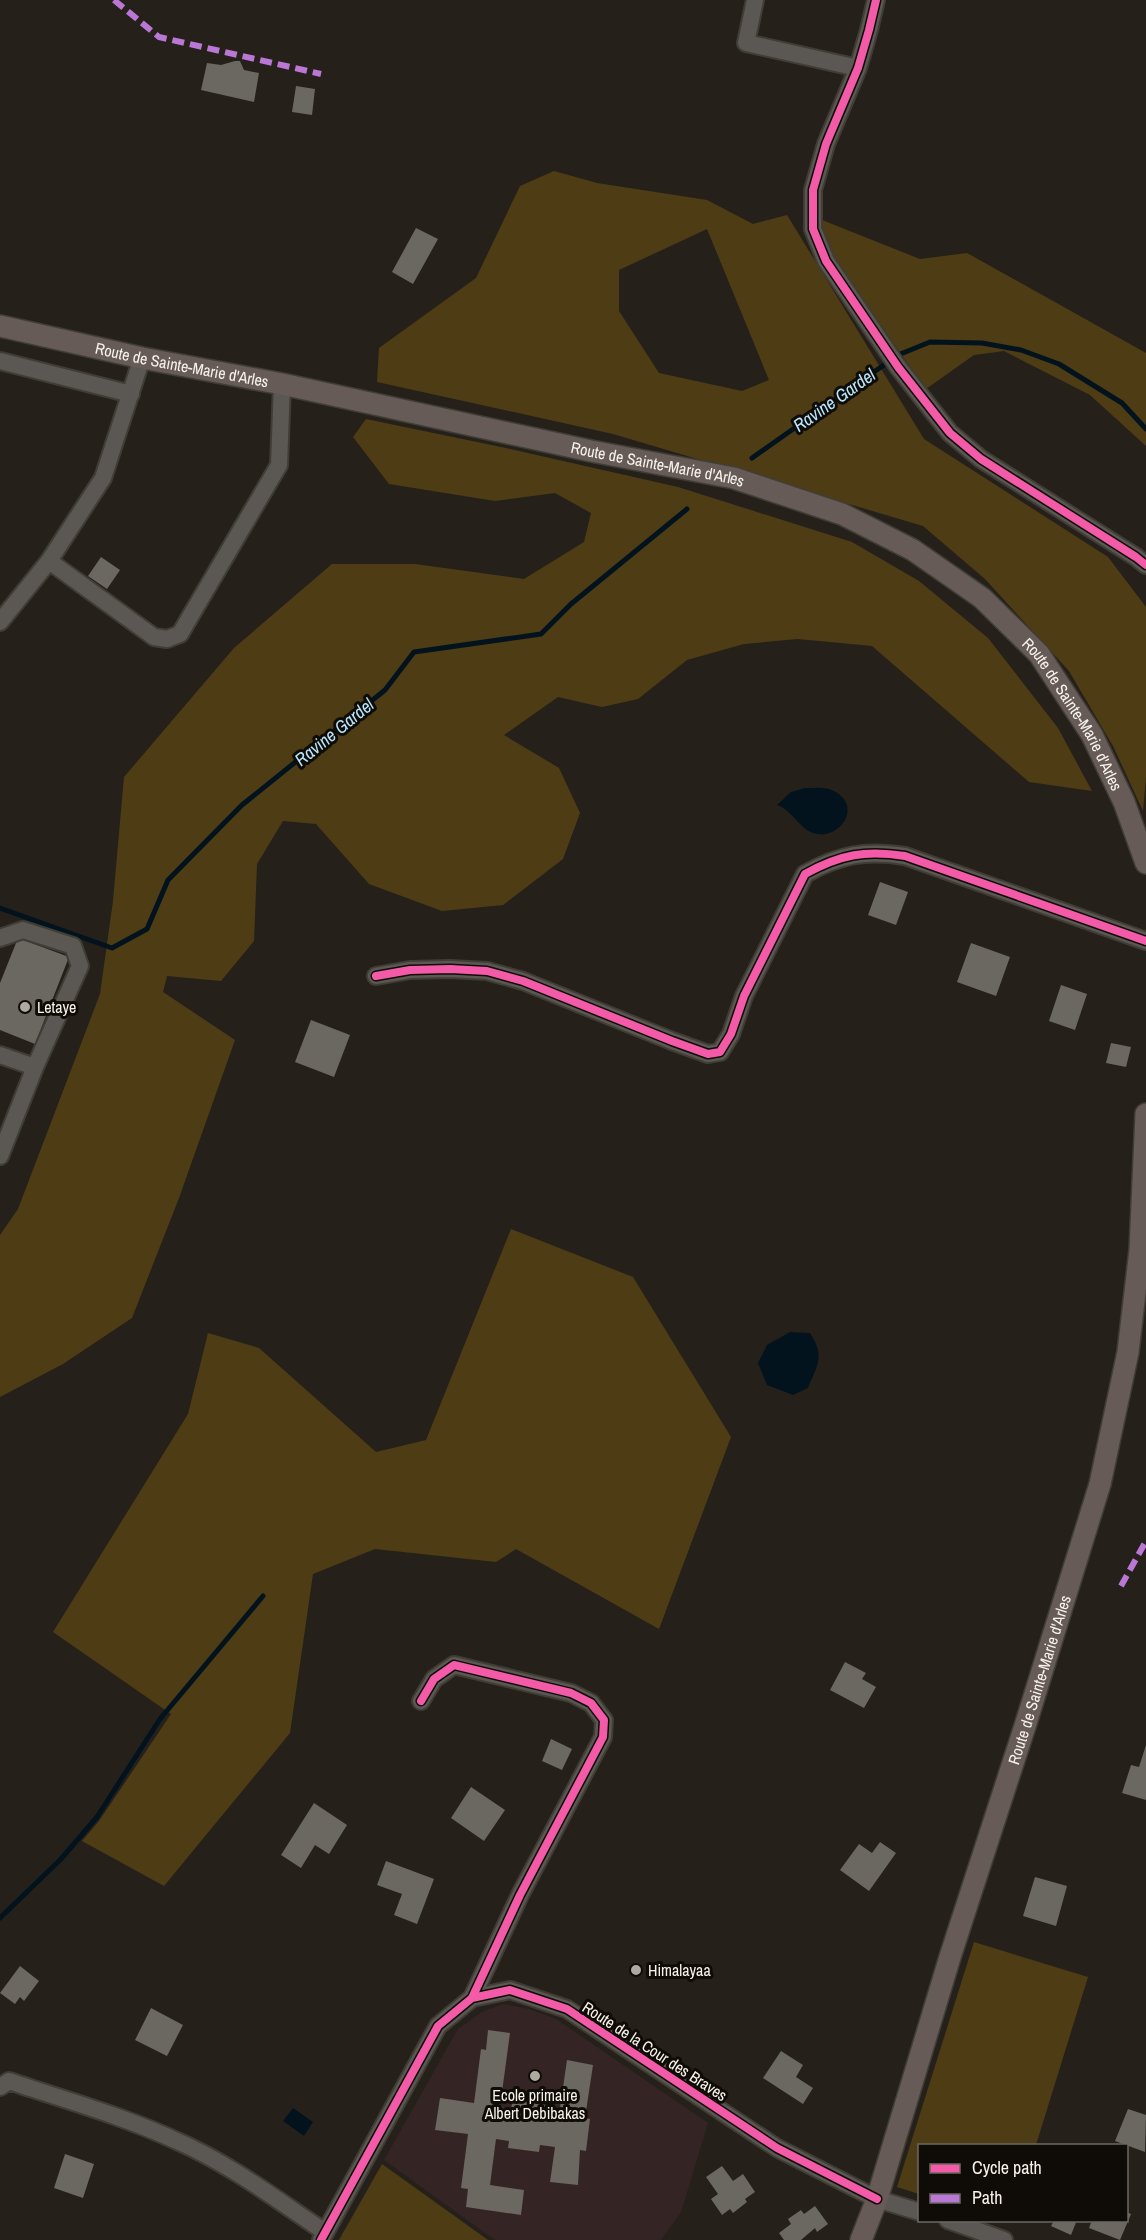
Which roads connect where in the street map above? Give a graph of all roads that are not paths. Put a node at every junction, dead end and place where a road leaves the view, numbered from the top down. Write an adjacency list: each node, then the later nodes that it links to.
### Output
1 (755, 0): 3 (street)
2 (876, 0): 3 (street)
3 (858, 68): 10 (street)
4 (0, 326): 5 (main road, Route de Sainte-Marie d'Arles)
5 (142, 358): 7 (main road, Route de Sainte-Marie d'Arles); 8 (street)
6 (0, 361): 8 (street)
7 (282, 384): 9 (street); 12 (main road, Route de Sainte-Marie d'Arles)
8 (131, 394): 9 (street)
9 (49, 561): 11 (street)
10 (1146, 565)
11 (0, 622)
12 (1146, 863)
13 (0, 938): 17 (street)
14 (1146, 941): 15 (street)
15 (376, 976)
16 (0, 1055): 17 (street)
17 (35, 1067): 19 (street)
18 (1146, 1114): 23 (main road, Route de Sainte-Marie d'Arles)
19 (0, 1156)
20 (421, 1701): 21 (street)
21 (472, 1998): 23 (street, Route de la Cour des Braves); 26 (street, Route de la Cour des Braves)
22 (0, 2087): 26 (street)
23 (877, 2199): 24 (street, Route de la Cour des Braves); 27 (main road, Route de Sainte-Marie d'Arles)
24 (918, 2211)
25 (954, 2222): 28 (street)
26 (323, 2236)
27 (863, 2238)
28 (1004, 2240)

